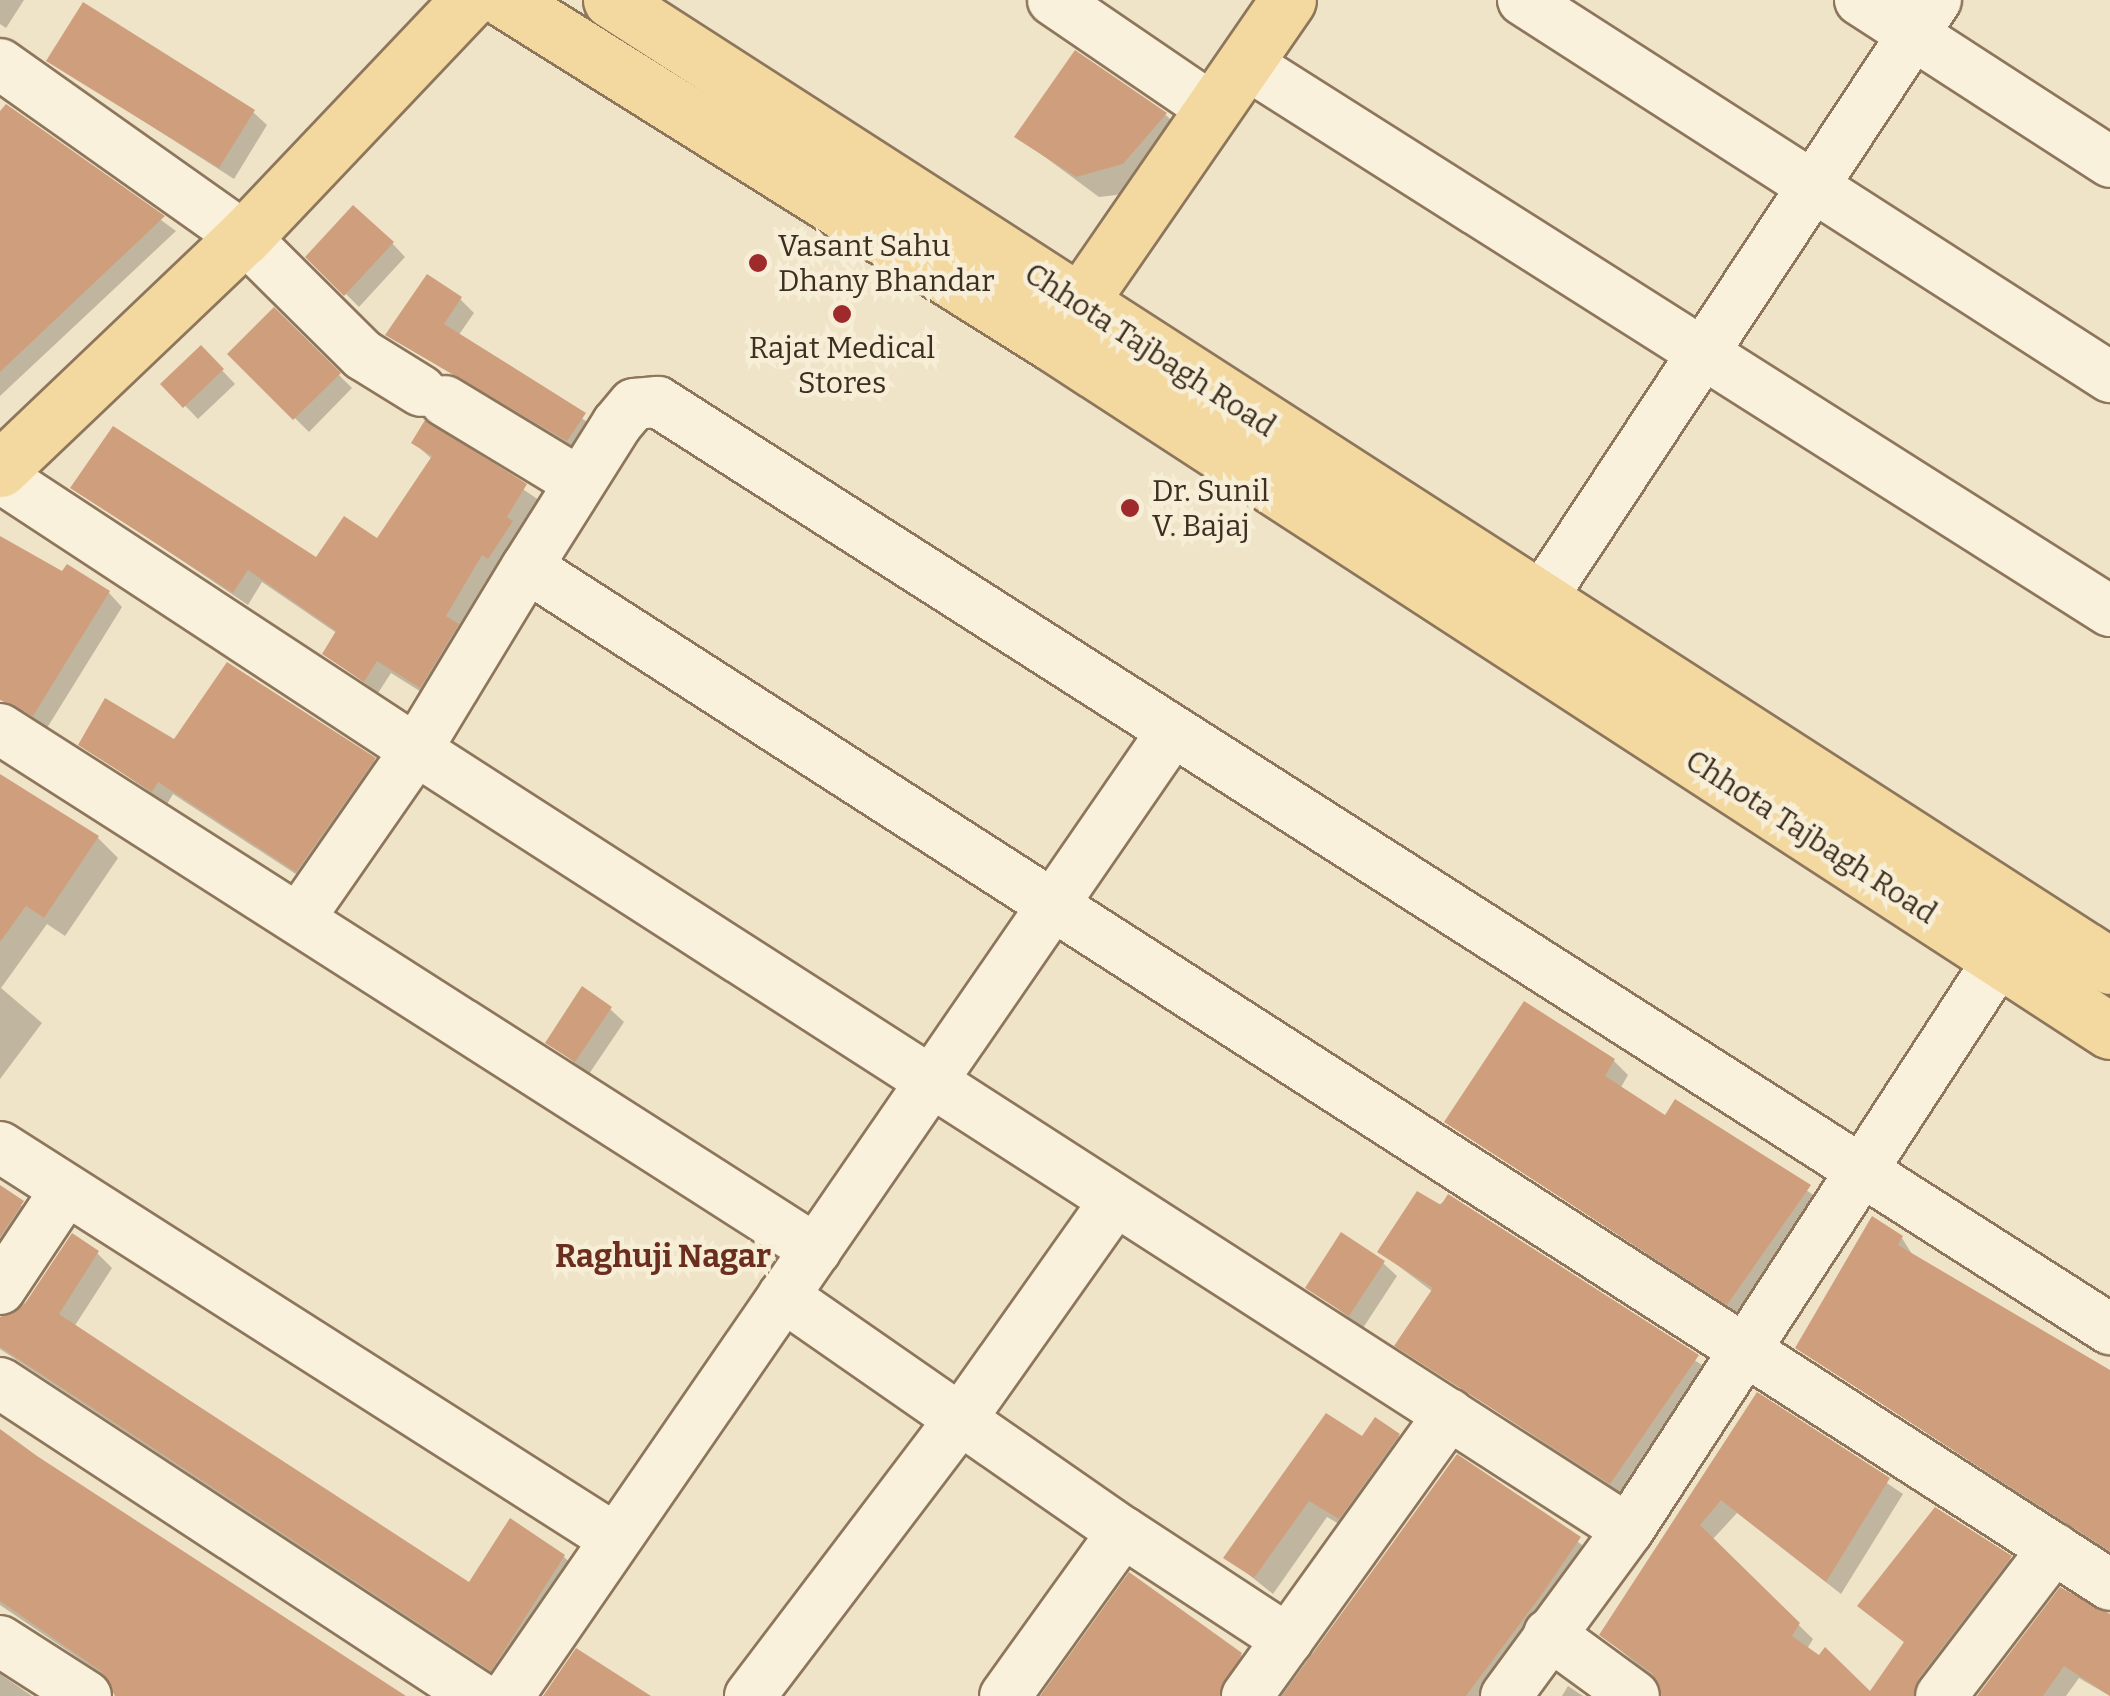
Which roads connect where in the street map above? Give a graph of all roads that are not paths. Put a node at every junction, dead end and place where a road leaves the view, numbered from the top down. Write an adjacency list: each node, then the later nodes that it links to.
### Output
1 (469, 0): 14 (main road)
2 (505, 0): 15 (main road)
3 (610, 0): 15 (main road, Chhota Tajbagh Road)
4 (1054, 0): 11 (street)
5 (1288, 0): 9 (main road)
6 (1522, 0): 13 (street)
7 (1860, 0): 8 (street)
8 (1924, 17): 12 (street); 13 (street)
9 (1245, 63): 11 (main road); 16 (street)
10 (0, 64): 14 (street)
11 (1213, 109): 15 (main road)
12 (2110, 162)
13 (1815, 184): 16 (street); 17 (street)
14 (244, 237): 18 (main road); 20 (street)
15 (1065, 324): 23 (main road)
16 (1705, 351): 22 (street); 23 (street)
17 (2110, 378)
18 (0, 470)
19 (0, 477): 26 (street)
20 (579, 482): 21 (street); 25 (street)
21 (527, 567): 26 (street); 27 (street)
22 (2110, 611)
23 (1526, 621): 28 (main road); 30 (main road, Chhota Tajbagh Road)
24 (0, 729): 29 (street)
25 (1172, 732): 27 (street); 35 (street)
26 (416, 750): 29 (street); 33 (street)
27 (1054, 907): 33 (street); 42 (street)
28 (2028, 914): 30 (street); 31 (main road)
29 (300, 917): 38 (street)
30 (1996, 958): 32 (main road, Chhota Tajbagh Road); 35 (street)
31 (2110, 966)
32 (2110, 1031)
33 (935, 1080): 37 (street); 38 (street)
34 (0, 1148): 36 (street)
35 (1864, 1172): 41 (street); 42 (street)
36 (66, 1190): 39 (street); 48 (street)
37 (1114, 1202): 44 (street); 45 (street)
38 (816, 1250): 40 (street)
39 (0, 1289)
40 (784, 1296): 45 (street); 48 (street)
41 (2110, 1328)
42 (1746, 1348): 46 (street); 49 (street)
43 (0, 1383): 55 (street)
44 (1450, 1414): 46 (street); 52 (street)
45 (962, 1417): 47 (street); 57 (street)
46 (1628, 1530): 51 (street)
47 (1122, 1532): 52 (street); 58 (street)
48 (612, 1537): 56 (street)
49 (2054, 1548): 50 (street); 62 (street)
50 (2110, 1585)
51 (1549, 1634): 60 (street); 61 (street)
52 (1288, 1640): 59 (street)
53 (0, 1641): 54 (street)
54 (86, 1696)
55 (477, 1696)
56 (508, 1696)
57 (750, 1696)
58 (1005, 1696)
59 (1247, 1696)
60 (1506, 1696)
61 (1634, 1696)
62 (1942, 1696)

